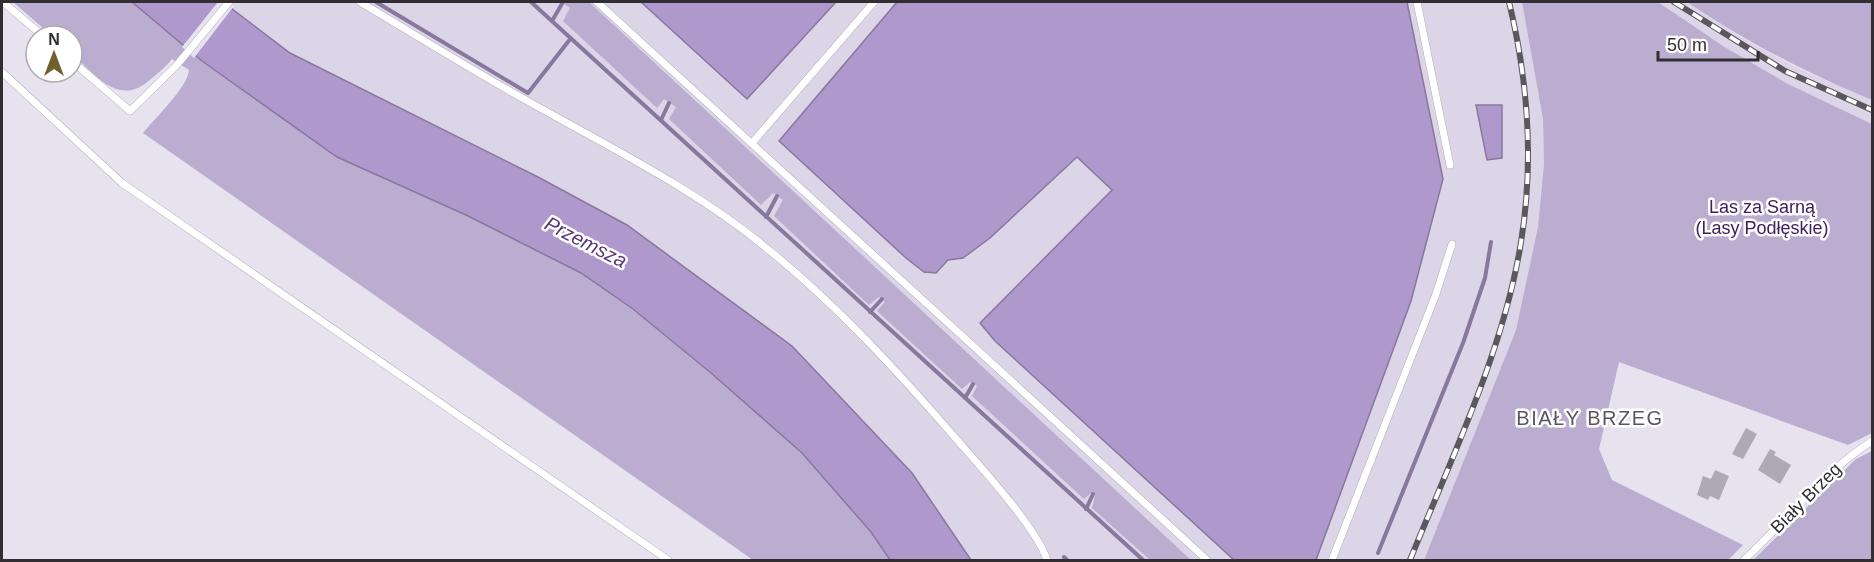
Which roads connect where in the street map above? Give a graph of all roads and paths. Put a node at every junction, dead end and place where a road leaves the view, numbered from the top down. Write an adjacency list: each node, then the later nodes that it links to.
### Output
1 (3, 2): 7 (lane)
2 (229, 2): 8 (lane)
3 (360, 2): 14 (lane)
4 (597, 2): 10 (lane)
5 (874, 2): 10 (lane)
6 (1417, 2): 11 (lane)
7 (29, 24)
8 (84, 71)
9 (2, 72): 15 (lane)
10 (752, 143): 18 (lane)
11 (1450, 165)
12 (1452, 244): 19 (lane)
13 (1872, 441): 20 (lane, Biały Brzeg)
14 (1039, 542): 16 (lane); 17 (lane)
15 (668, 561)
16 (1047, 561)
17 (1054, 561)
18 (1207, 561)
19 (1332, 561)
20 (1744, 561)

